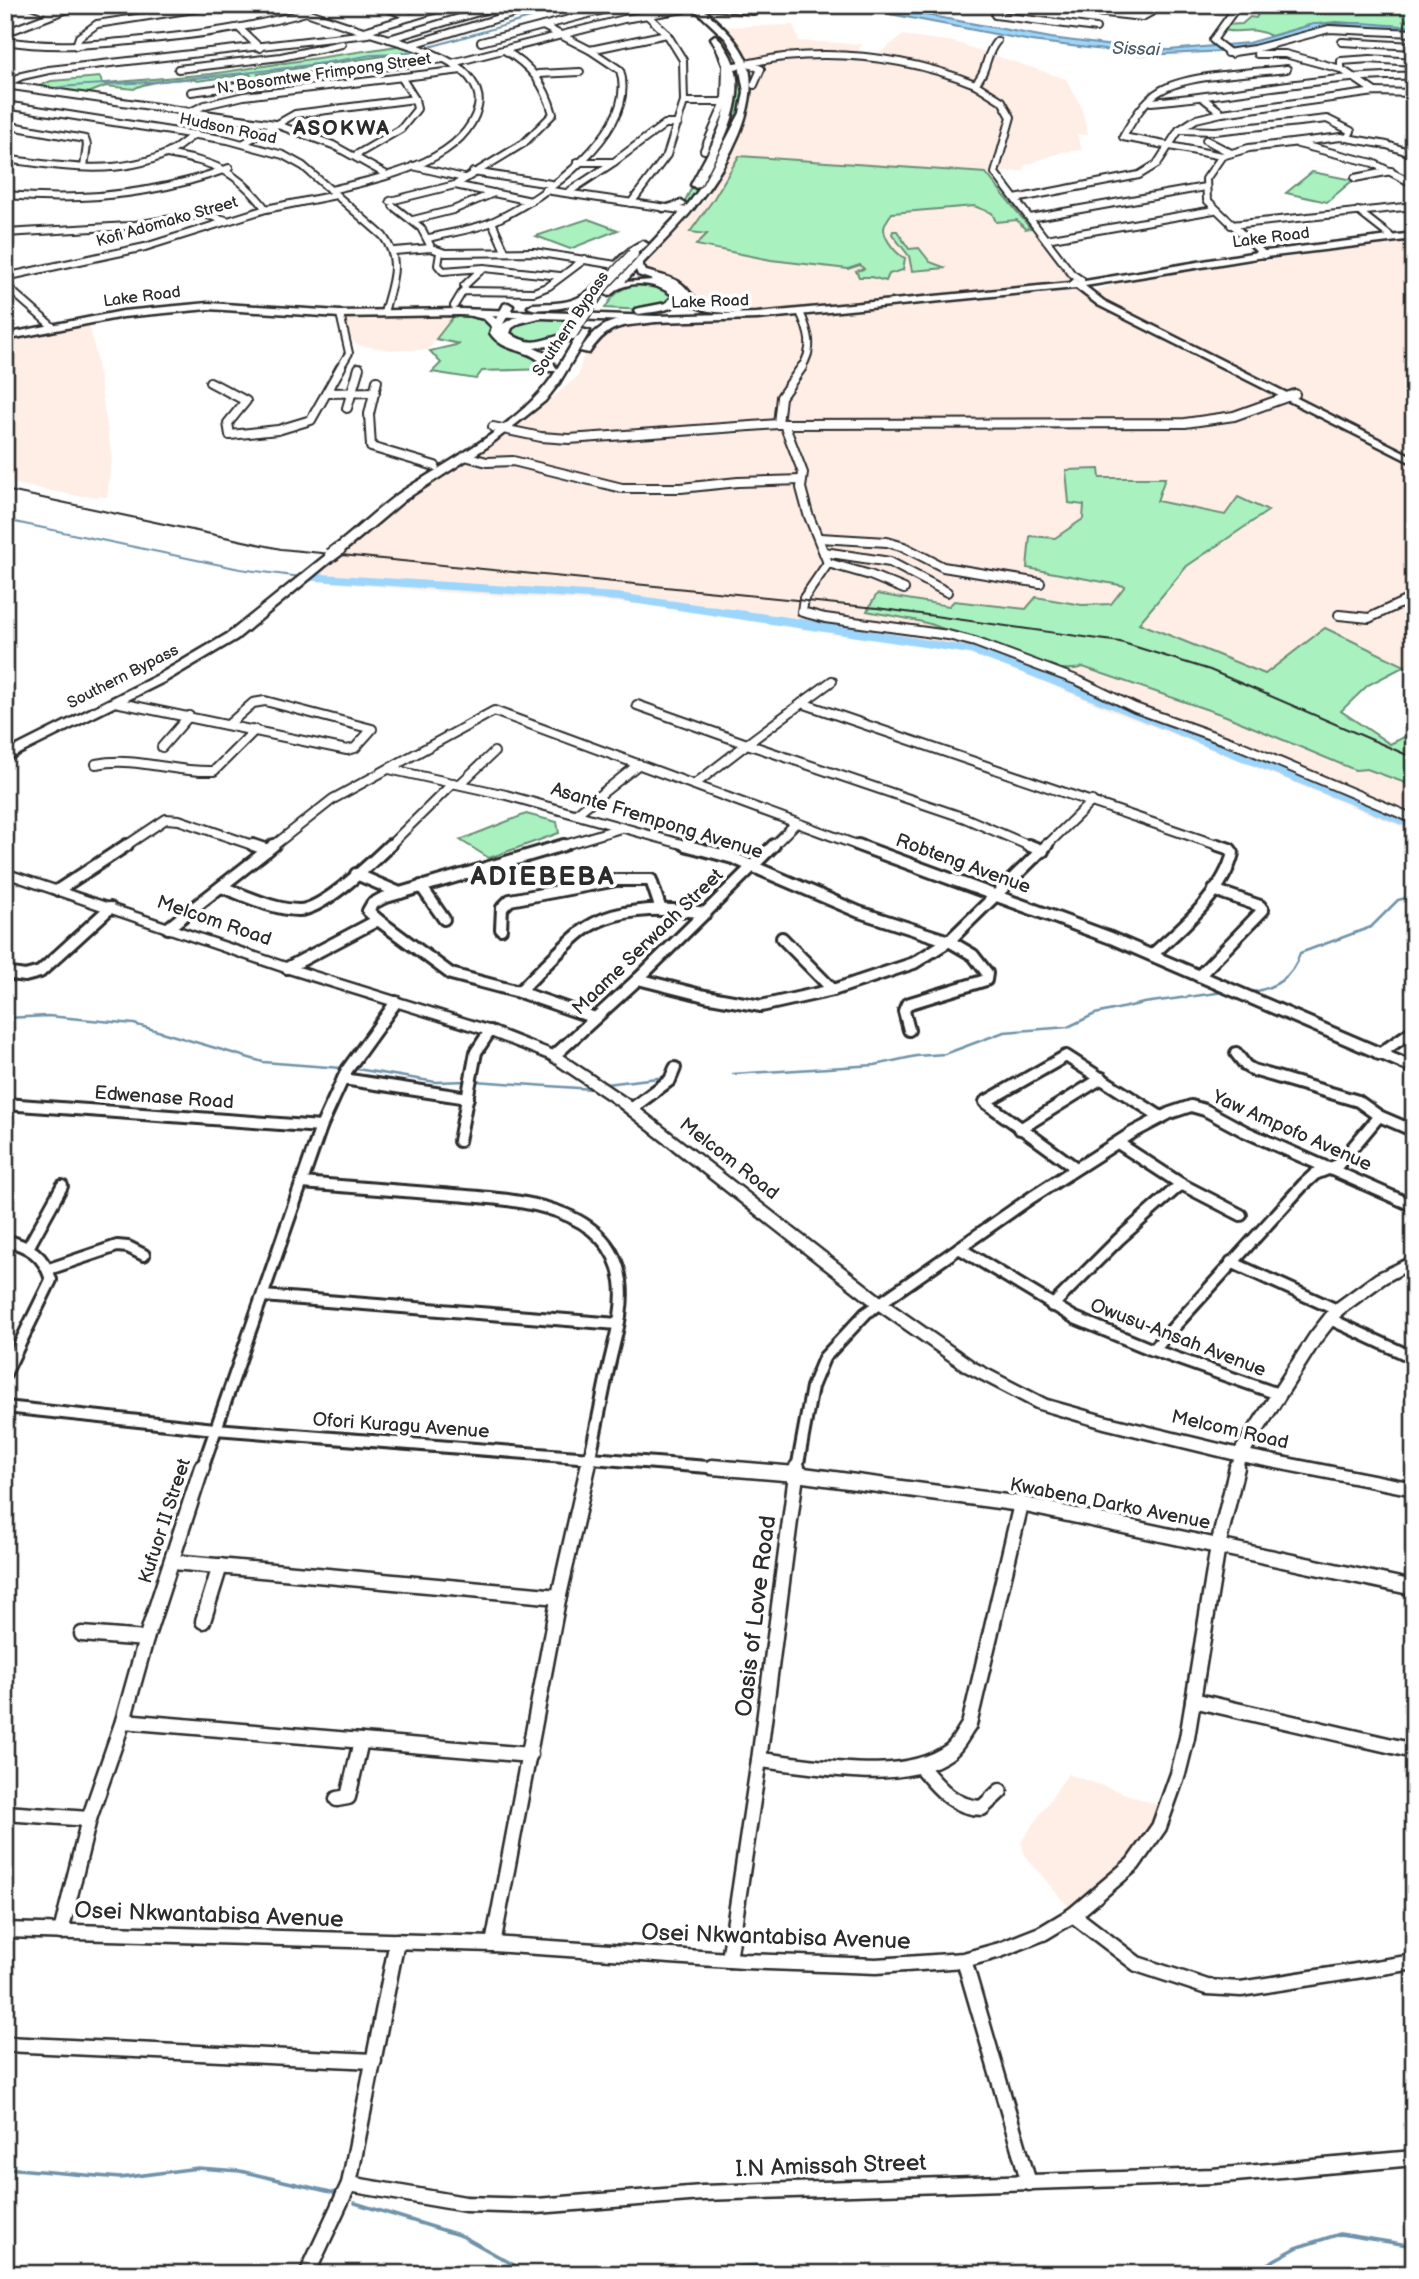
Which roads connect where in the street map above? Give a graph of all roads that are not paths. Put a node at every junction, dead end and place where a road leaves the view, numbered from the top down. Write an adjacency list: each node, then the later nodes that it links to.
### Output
1 (22, 5): 18 (street)
2 (31, 5): 21 (street)
3 (78, 5): 21 (street)
4 (220, 5): 41 (street)
5 (286, 5): 20 (street)
6 (379, 5): 24 (street)
7 (451, 5): 24 (street)
8 (502, 5): 17 (street)
9 (540, 5): 40 (street)
10 (623, 5): 25 (street)
11 (1009, 5): 26 (street)
12 (1034, 5): 15 (street)
13 (1135, 5): 15 (street)
14 (1238, 5): 46 (street)
15 (1163, 6)
16 (689, 7): 19 (street); 23 (street); 52 (highway, Southern Bypass); 53 (highway, Southern Bypass)
17 (491, 8): 22 (street); 34 (street)
18 (5, 10)
19 (753, 11)
20 (306, 12): 27 (street); 28 (street)
21 (53, 13): 29 (street)
22 (503, 13)
23 (647, 15): 31 (street); 32 (street)
24 (411, 17): 28 (street)
25 (543, 26): 32 (street); 37 (street)
26 (1096, 27)
27 (240, 29): 39 (street); 43 (street)
28 (367, 32): 33 (street); 34 (street)
29 (5, 33)
30 (1414, 33): 46 (street)
31 (667, 34): 45 (street); 76 (street)
32 (561, 35): 44 (street); 45 (street)
33 (347, 37): 43 (street); 54 (street)
34 (389, 39): 40 (street)
35 (5, 41): 41 (street)
36 (997, 41): 65 (street)
37 (481, 42)
38 (1342, 42): 42 (street)
39 (108, 44): 41 (street); 50 (street)
40 (410, 45): 48 (street)
41 (76, 46)
42 (1414, 47)
43 (260, 48): 47 (street)
44 (503, 50): 51 (street); 59 (street)
45 (590, 50): 99 (street)
46 (1226, 52): 56 (street)
47 (173, 58): 50 (street); 54 (street)
48 (443, 59): 51 (street); 61 (street)
49 (1414, 62): 56 (street)
50 (118, 63): 66 (street)
51 (452, 63): 57 (street)
52 (746, 65): 53 (street); 65 (street); 67 (street); 123 (highway, Southern Bypass)
53 (731, 67): 77 (street); 123 (highway, Southern Bypass)
54 (178, 69): 60 (street)
55 (1287, 69): 78 (street)
56 (1340, 69): 64 (street)
57 (462, 70): 63 (street, N. Bosomtwe Frimpong Street); 101 (street, Kofi Adomako Street)
58 (580, 72): 59 (street)
59 (538, 74): 105 (street)
60 (182, 76)
61 (307, 76): 68 (street); 69 (street)
62 (1414, 76): 64 (street)
63 (401, 77): 68 (street, N. Bosomtwe Frimpong Street); 74 (street)
64 (1355, 78): 70 (street); 73 (street)
65 (975, 83): 117 (street)
66 (5, 84): 80 (street)
67 (754, 85)
68 (316, 88): 80 (street, N. Bosomtwe Frimpong Street)
69 (191, 92)
70 (1375, 92): 71 (street); 81 (street)
71 (1396, 92): 72 (street); 75 (street)
72 (1414, 93)
73 (1203, 98): 78 (street); 81 (street)
74 (415, 99): 82 (street); 96 (street)
75 (1399, 101)
76 (684, 102): 77 (street); 83 (street)
77 (726, 102): 92 (street)
78 (1151, 102): 91 (street)
79 (5, 105): 86 (street, Hudson Road)
80 (190, 112): 82 (street)
81 (1222, 113): 85 (street)
82 (275, 124): 90 (street); 96 (street)
83 (678, 124): 100 (street); 119 (street)
84 (5, 125): 102 (street)
85 (1178, 130): 87 (street); 91 (street)
86 (195, 134): 90 (street, Hudson Road); 94 (street)
87 (1348, 137): 89 (street); 95 (street)
88 (1206, 139): 93 (street)
89 (1289, 142): 93 (street); 104 (street)
90 (244, 143): 113 (street, Hudson Road)
91 (1166, 146): 97 (street); 117 (street)
92 (704, 150)
93 (1231, 153): 97 (street)
94 (167, 154): 102 (street); 103 (street)
95 (1414, 154)
96 (356, 155): 106 (street)
97 (1222, 156): 112 (street)
98 (5, 159): 102 (street)
99 (577, 162): 100 (street); 111 (street)
100 (614, 162): 115 (street)
101 (413, 166): 106 (street, Kofi Adomako Street); 107 (street)
102 (83, 167)
103 (229, 168): 116 (street); 122 (street)
104 (1391, 171): 108 (street); 109 (street)
105 (473, 172): 107 (street); 111 (street)
106 (387, 175): 113 (street, Kofi Adomako Street)
107 (464, 178): 110 (street)
108 (1355, 178)
109 (1414, 184)
110 (455, 185): 114 (street); 128 (street)
111 (548, 187): 115 (street); 118 (street)
112 (1205, 187): 124 (street); 126 (street)
113 (334, 193): 122 (street, Kofi Adomako Street); 138 (street, Hudson Road)
114 (495, 193): 118 (street); 128 (street)
115 (567, 193): 119 (street)
116 (5, 196)
117 (1015, 199): 126 (street)
118 (531, 201): 129 (street)
119 (631, 203): 121 (street)
120 (1414, 206): 125 (street)
121 (663, 208): 123 (highway); 123 (highway)
122 (265, 209): 127 (street, Kofi Adomako Street)
123 (679, 210): 136 (highway, Southern Bypass); 144 (highway, Southern Bypass)
124 (1214, 210): 130 (street); 135 (street)
125 (1358, 211): 130 (street); 133 (street)
126 (1030, 218): 135 (street)
127 (229, 220): 131 (street); 148 (street, Kofi Adomako Street)
128 (413, 220): 134 (street)
129 (492, 222): 134 (street); 139 (street)
130 (1231, 225): 140 (street)
131 (5, 233)
132 (1414, 234): 133 (main road, Lake Road); 140 (main road, Lake Road)
133 (1390, 236): 140 (main road, Lake Road)
134 (429, 238): 137 (street)
135 (1046, 239): 150 (street)
136 (643, 244): 144 (highway, Southern Bypass); 145 (highway)
137 (431, 248): 138 (street); 141 (street)
138 (394, 251): 160 (street)
139 (505, 251): 142 (street); 143 (street)
140 (1261, 252): 149 (main road, Lake Road); 150 (main road, Lake Road)
141 (440, 253): 142 (street); 146 (street)
142 (489, 253): 146 (street)
143 (585, 259): 145 (street); 147 (street)
144 (635, 259): 153 (highway, Southern Bypass); 156 (highway); 171 (highway, Southern Bypass, bridge)
145 (616, 264): 157 (highway)
146 (484, 268): 147 (street); 152 (street)
147 (560, 276): 158 (street)
148 (5, 277)
149 (1120, 279): 150 (main road, Lake Road); 155 (main road)
150 (1079, 283): 154 (main road, Lake Road); 154 (main road, Lake Road); 155 (main road); 179 (main road)
151 (5, 285): 168 (street)
152 (464, 286)
153 (611, 291): 161 (highway); 180 (highway, Southern Bypass)
154 (927, 297): 162 (main road, Lake Road); 163 (main road, Lake Road)
155 (1105, 299): 179 (main road)
156 (690, 300): 162 (highway); 166 (highway)
157 (533, 307): 159 (main road, Lake Road); 161 (main road, Lake Road)
158 (456, 309): 159 (main road, Lake Road); 160 (main road, Lake Road); 169 (highway)
159 (506, 309): 165 (main road, Lake Road); 169 (highway)
160 (384, 311): 164 (main road, Lake Road); 168 (main road, Lake Road)
161 (639, 311): 166 (main road, Lake Road)
162 (738, 311): 166 (main road, Lake Road)
163 (800, 312): 166 (main road, Lake Road); 182 (street)
164 (340, 314): 168 (main road, Lake Road); 177 (street)
165 (546, 315): 167 (main road, Lake Road); 171 (highway)
166 (688, 316): 167 (main road, Lake Road)
167 (656, 319): 180 (highway)
168 (51, 326): 170 (main road, Lake Road)
169 (497, 326): 173 (highway)
170 (5, 335)
171 (572, 335): 173 (highway, Southern Bypass)
172 (359, 368): 178 (street)
173 (552, 369): 183 (highway, Southern Bypass)
174 (377, 381): 176 (street)
175 (211, 382): 177 (street)
176 (375, 392): 178 (street); 187 (street)
177 (328, 393): 178 (street)
178 (351, 393): 181 (street)
179 (1292, 395): 182 (street); 184 (main road); 186 (main road)
180 (541, 398): 183 (highway, Southern Bypass)
181 (347, 408)
182 (781, 424): 183 (street); 188 (street)
183 (499, 428): 185 (highway, Southern Bypass); 187 (highway, Southern Bypass)
184 (1414, 455)
185 (465, 456): 188 (street); 189 (highway, Southern Bypass)
186 (1414, 461)
187 (435, 466): 189 (highway, Southern Bypass)
188 (802, 480): 190 (street)
189 (396, 497): 199 (highway, Southern Bypass)
190 (820, 538): 191 (street); 193 (street)
191 (824, 552): 192 (street); 195 (street)
192 (828, 563): 194 (street); 216 (street)
193 (1040, 583)
194 (904, 589)
195 (947, 592)
196 (1414, 597): 197 (street)
197 (1339, 615)
198 (832, 681): 200 (street)
199 (115, 702): 202 (street); 207 (highway, Southern Bypass)
200 (802, 703): 205 (street); 214 (street)
201 (637, 705): 205 (street)
202 (189, 716): 203 (street); 206 (street)
203 (229, 724): 204 (street); 204 (street)
204 (255, 730): 209 (street)
205 (747, 744): 213 (street); 220 (street)
206 (162, 747)
207 (9, 752)
208 (494, 752): 212 (street)
209 (96, 764)
210 (639, 764): 211 (street, Robteng Avenue); 213 (street, Robteng Avenue); 215 (street)
211 (389, 769): 212 (street, Asante Frempong Avenue); 219 (street)
212 (456, 783): 215 (street, Asante Frempong Avenue); 223 (street)
213 (695, 784): 217 (street, Robteng Avenue)
214 (1092, 801): 220 (street); 227 (street)
215 (576, 814): 218 (street, Asante Frempong Avenue)
216 (1414, 819)
217 (796, 823): 221 (street, Maame Serwaah Street); 229 (street, Robteng Avenue)
218 (622, 828): 221 (street, Asante Frempong Avenue); 224 (street)
219 (268, 850): 225 (street); 226 (street)
220 (1043, 851): 229 (street)
221 (751, 866): 232 (street, Maame Serwaah Street); 238 (street, Asante Frempong Avenue)
222 (5, 873): 226 (main road, Melcom Road)
223 (356, 874): 225 (street); 228 (street)
224 (421, 886): 228 (street); 233 (street)
225 (221, 887): 235 (street)
226 (58, 890): 230 (main road, Melcom Road)
227 (1214, 890): 239 (street); 242 (street)
228 (400, 893): 234 (street)
229 (996, 894): 238 (street); 239 (street, Robteng Avenue)
230 (110, 908): 235 (main road, Melcom Road); 241 (street)
231 (661, 910): 232 (street); 236 (street); 245 (street)
232 (706, 913): 243 (street, Maame Serwaah Street)
233 (444, 919)
234 (378, 920): 240 (street); 245 (street)
235 (168, 928): 240 (main road, Melcom Road)
236 (501, 929)
237 (782, 938): 244 (street)
238 (949, 941): 244 (street); 248 (street, Asante Frempong Avenue)
239 (1152, 955): 242 (street, Robteng Avenue)
240 (287, 968): 246 (main road, Melcom Road)
241 (5, 973)
242 (1199, 976): 252 (street, Robteng Avenue)
243 (638, 979): 244 (street); 247 (street, Maame Serwaah Street)
244 (833, 990)
245 (519, 992): 247 (street)
246 (396, 1002): 250 (main road, Melcom Road); 257 (street, Kufuor II Street)
247 (595, 1018): 253 (street, Maame Serwaah Street)
248 (909, 1030)
249 (1414, 1030): 252 (street)
250 (490, 1031): 253 (main road, Melcom Road); 258 (street)
251 (1236, 1053): 262 (street)
252 (1379, 1054): 255 (street, Robteng Avenue)
253 (554, 1056): 261 (main road, Melcom Road)
254 (675, 1068): 261 (street)
255 (1414, 1068)
256 (1102, 1078): 263 (street); 265 (street); 265 (street)
257 (343, 1079): 258 (street); 264 (street, Kufuor II Street)
258 (468, 1098): 267 (street)
259 (5, 1104): 264 (street, Edwenase Road)
260 (1194, 1106): 263 (street, Oasis of Love Road); 270 (street, Yaw Ampofo Avenue)
261 (631, 1109): 284 (main road, Melcom Road)
262 (1379, 1116): 266 (street); 270 (street)
263 (1161, 1117): 268 (street, Oasis of Love Road)
264 (321, 1127): 271 (street, Kufuor II Street)
265 (1020, 1129): 269 (street)
266 (1414, 1131)
267 (459, 1141)
268 (1118, 1143): 269 (street, Oasis of Love Road); 272 (street)
269 (1076, 1168): 278 (street, Oasis of Love Road)
270 (1330, 1169): 274 (street, Yaw Ampofo Avenue); 281 (street)
271 (302, 1183): 283 (street, Kufuor II Street); 287 (street)
272 (1181, 1184): 275 (street); 285 (street)
273 (62, 1186): 277 (street)
274 (1414, 1206)
275 (1241, 1215)
276 (5, 1240): 277 (street)
277 (29, 1246): 282 (street)
278 (959, 1248): 284 (street, Oasis of Love Road); 285 (street, Owusu-Ansah Avenue)
279 (144, 1255): 282 (street)
280 (1414, 1261): 286 (main road)
281 (1231, 1262): 286 (street); 288 (street)
282 (49, 1269): 290 (street)
283 (263, 1296): 287 (street); 293 (street, Kufuor II Street)
284 (879, 1303): 294 (main road, Melcom Road); 296 (street, Oasis of Love Road)
285 (1052, 1306): 288 (street, Owusu-Ansah Avenue)
286 (1333, 1315): 289 (street); 291 (main road)
287 (618, 1324): 295 (street)
288 (1153, 1350): 291 (street, Owusu-Ansah Avenue)
289 (1414, 1358)
290 (5, 1374)
291 (1278, 1394): 294 (main road)
292 (5, 1407): 293 (street, Ofori Kuragu Avenue)
293 (215, 1429): 295 (street, Ofori Kuragu Avenue); 300 (street, Kufuor II Street)
294 (1240, 1455): 297 (main road, Melcom Road); 299 (street, Osei Nkwantabisa Avenue)
295 (591, 1459): 296 (street, Ofori Kuragu Avenue); 303 (street)
296 (796, 1474): 298 (street, Kwabena Darko Avenue); 312 (street, Oasis of Love Road)
297 (1414, 1489)
298 (1021, 1504): 299 (street, Kwabena Darko Avenue); 313 (street)
299 (1218, 1546): 302 (street, Kwabena Darko Avenue); 307 (street, Osei Nkwantabisa Avenue)
300 (173, 1562): 301 (street); 306 (street, Kufuor II Street)
301 (220, 1566): 303 (street); 304 (street)
302 (1414, 1588)
303 (559, 1597): 311 (street)
304 (203, 1620)
305 (82, 1634): 306 (street)
306 (146, 1639): 308 (street, Kufuor II Street)
307 (1193, 1700): 310 (street); 318 (street, Osei Nkwantabisa Avenue)
308 (123, 1721): 309 (street); 317 (street, Kufuor II Street)
309 (361, 1741): 311 (street); 315 (street)
310 (1414, 1751)
311 (530, 1755): 322 (street)
312 (759, 1760): 313 (street); 323 (street, Oasis of Love Road)
313 (922, 1767): 314 (street)
314 (1000, 1791)
315 (337, 1799)
316 (5, 1813): 317 (street)
317 (89, 1819): 320 (street, Kufuor II Street)
318 (1073, 1915): 324 (street, Osei Nkwantabisa Avenue); 325 (street)
319 (5, 1930): 320 (street, Osei Nkwantabisa Avenue)
320 (61, 1932): 321 (street, Osei Nkwantabisa Avenue)
321 (397, 1941): 322 (street, Osei Nkwantabisa Avenue); 327 (street)
322 (494, 1944): 323 (street, Osei Nkwantabisa Avenue)
323 (729, 1960): 324 (street, Osei Nkwantabisa Avenue)
324 (964, 1960): 329 (street)
325 (1414, 1962)
326 (5, 2045): 327 (street)
327 (374, 2061): 330 (street)
328 (1414, 2158): 329 (street, I.N Amissah Street)
329 (1029, 2183): 330 (street, I.N Amissah Street)
330 (349, 2184): 331 (street)
331 (307, 2274)

